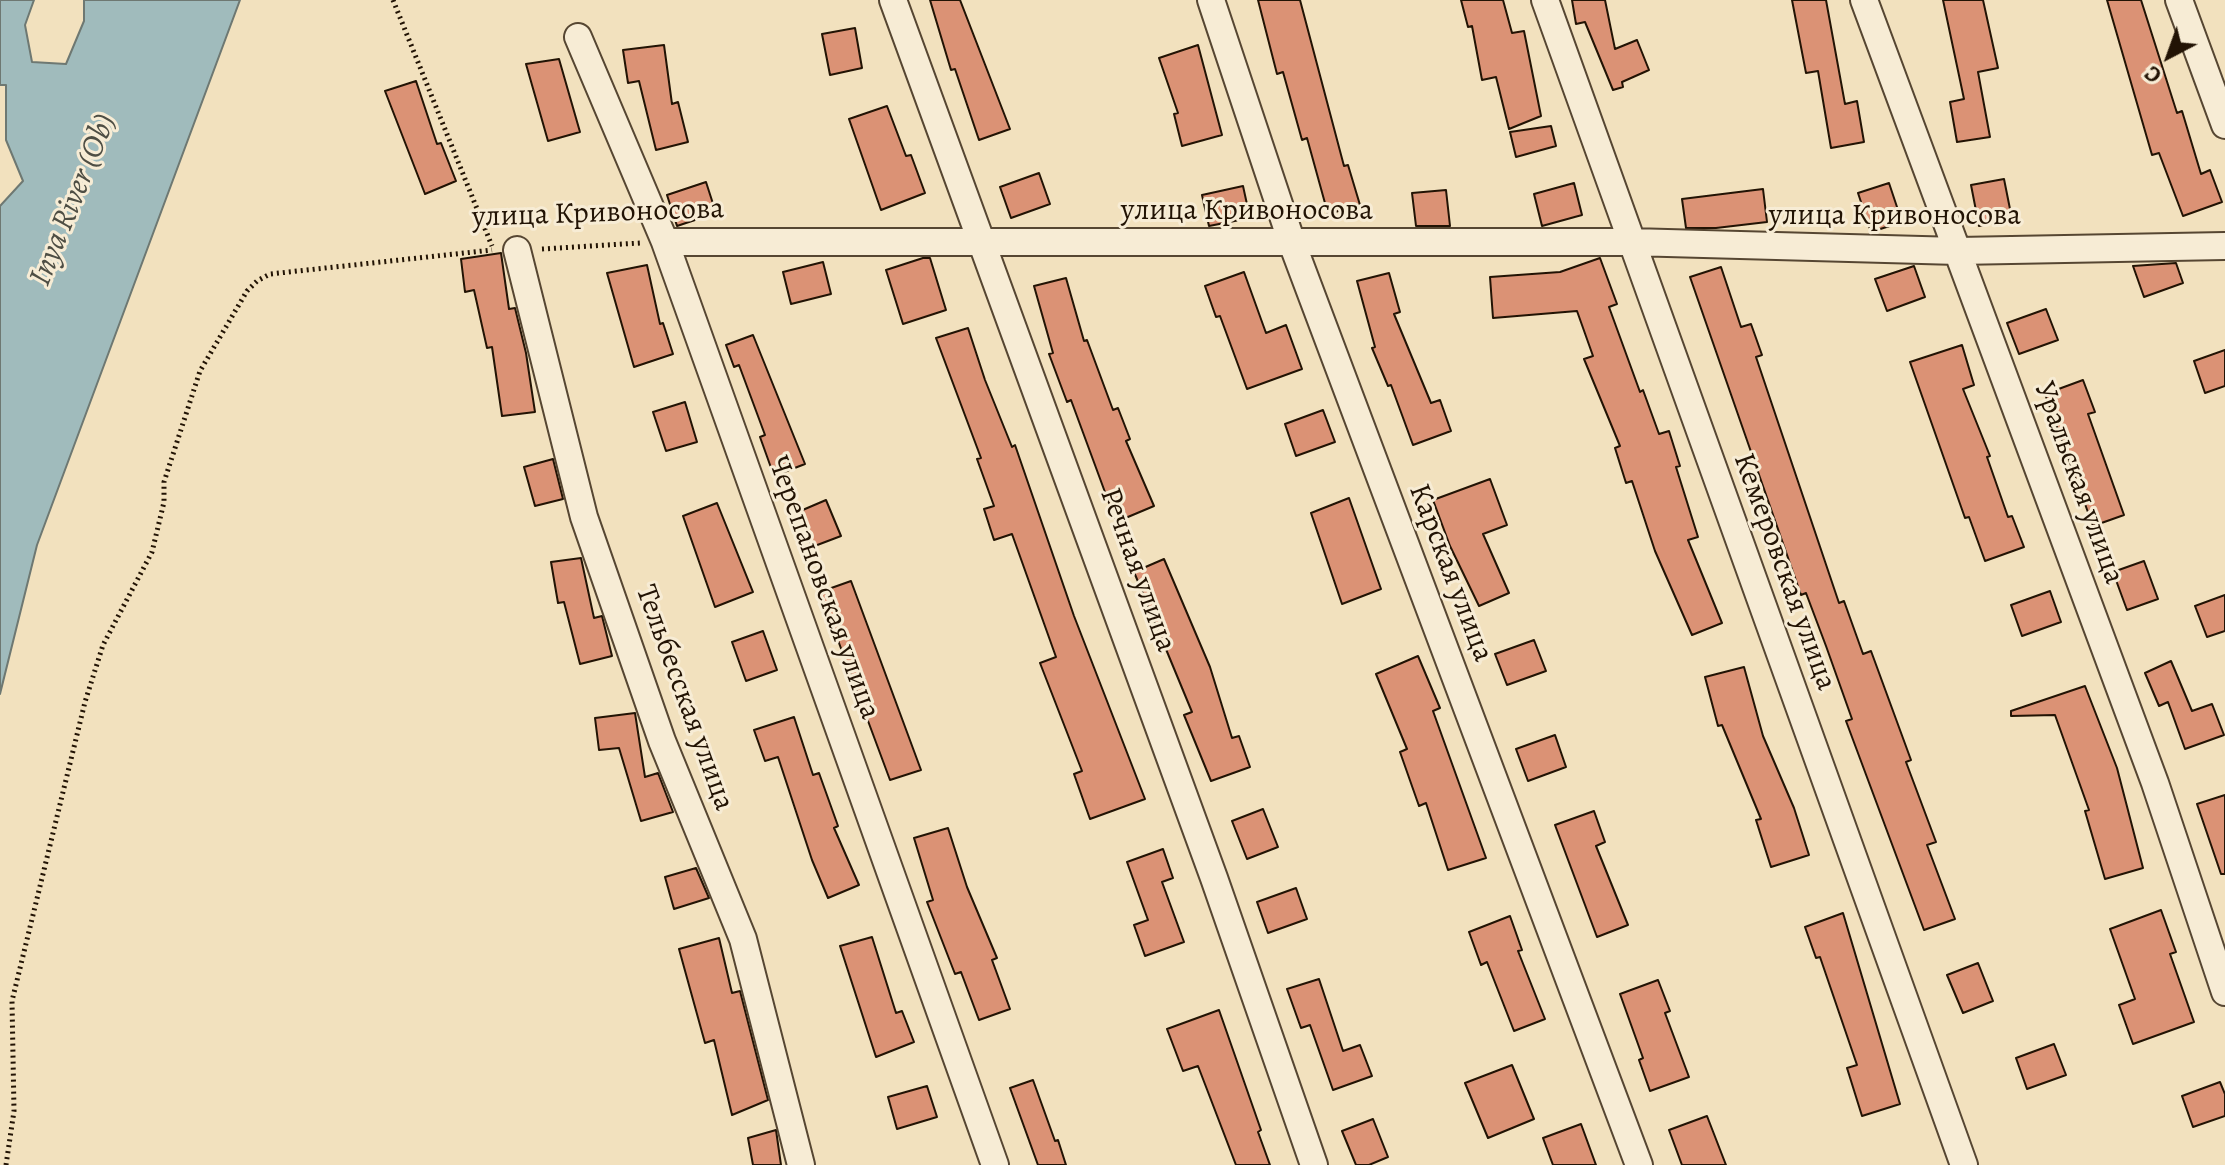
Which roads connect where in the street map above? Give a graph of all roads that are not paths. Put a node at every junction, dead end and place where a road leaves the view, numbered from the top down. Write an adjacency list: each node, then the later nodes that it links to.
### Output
1 (893, 0): 11 (street, Речная улица)
2 (1211, 0): 10 (street, Карская улица)
3 (1545, 0): 9 (street, Кемеровская улица)
4 (1864, 0): 14 (street, Уральская улица)
5 (2179, 0): 7 (street)
6 (578, 37): 8 (street, Черепановская улица)
7 (2225, 125)
8 (665, 242): 11 (street, улица Кривоносова); 17 (street, Черепановская улица)
9 (1631, 242): 10 (street, улица Кривоносова); 14 (street, улица Кривоносова); 20 (street, Кемеровская улица)
10 (1292, 243): 11 (street, улица Кривоносова); 19 (street, Карская улица)
11 (986, 245): 18 (street, Речная улица)
12 (2225, 246): 14 (street, улица Кривоносова)
13 (505, 250): 16 (street, Тельбесская улица)
14 (1958, 251): 15 (street, Уральская улица)
15 (2225, 992)
16 (801, 1165)
17 (995, 1165)
18 (1314, 1165)
19 (1639, 1165)
20 (1964, 1165)

